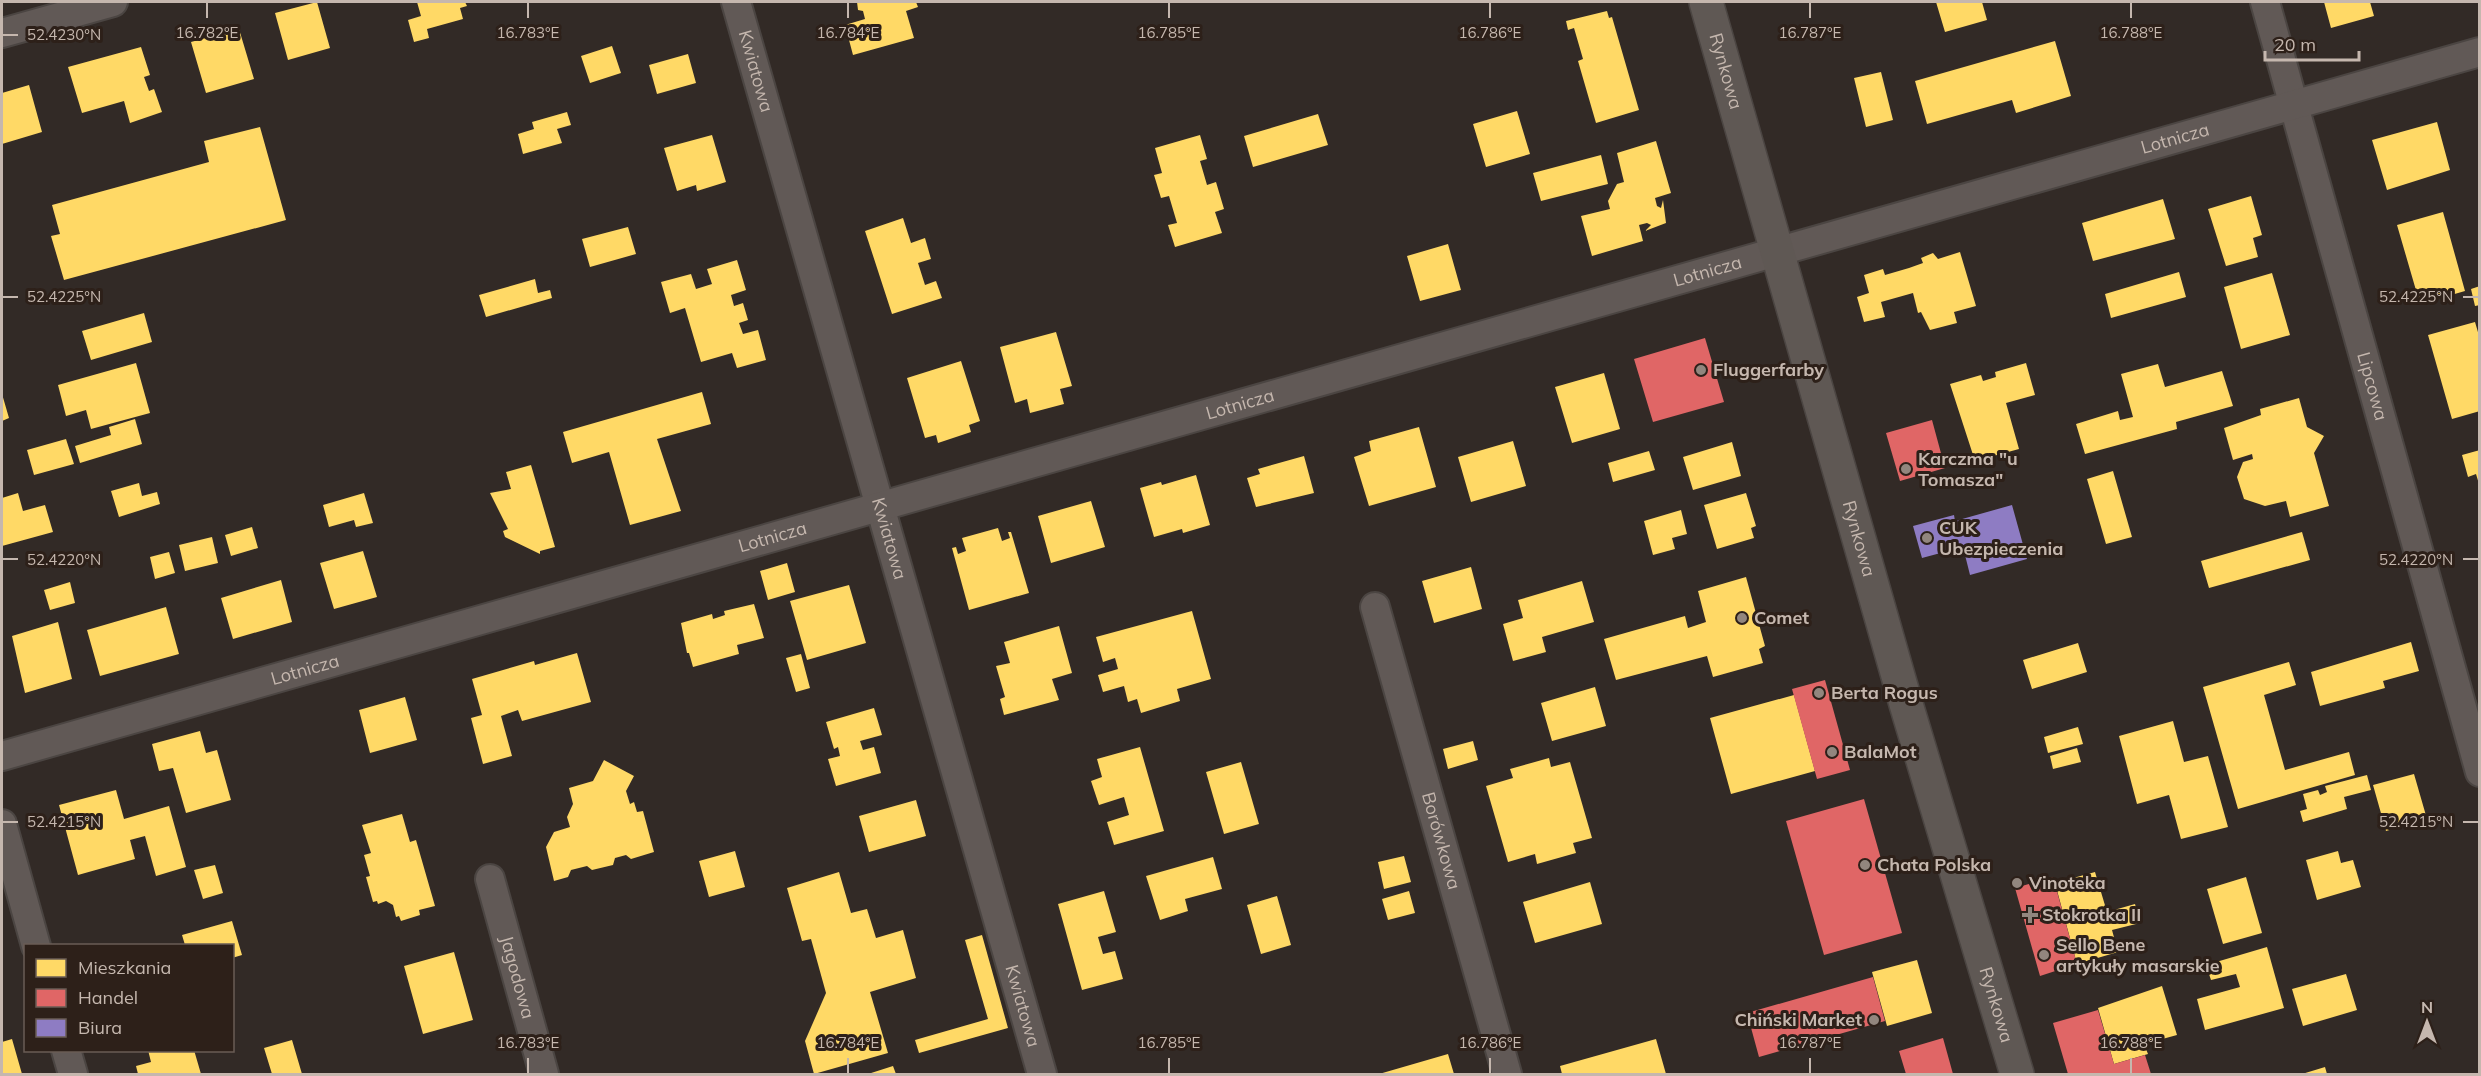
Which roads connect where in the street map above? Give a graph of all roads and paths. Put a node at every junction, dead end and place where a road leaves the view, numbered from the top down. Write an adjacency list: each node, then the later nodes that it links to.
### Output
1 (113, 2): 5 (street)
2 (736, 2): 9 (street, Kwiatowa)
3 (1706, 2): 8 (street, Rynkowa)
4 (2265, 2): 7 (street, Lipcowa)
5 (2, 33)
6 (2480, 52): 7 (street, Lotnicza)
7 (2295, 105): 8 (street, Lotnicza); 12 (street, Lipcowa)
8 (1778, 250): 9 (street, Lotnicza); 21 (street, Rynkowa)
9 (879, 507): 11 (street, Lotnicza); 19 (street, Kwiatowa)
10 (1375, 607): 20 (street, Borówkowa)
11 (2, 756)
12 (2480, 772)
13 (2, 824): 15 (street)
14 (490, 879): 18 (street, Jagodowa)
15 (36, 944)
16 (67, 1052): 17 (street)
17 (73, 1074)
18 (544, 1074)
19 (1042, 1074)
20 (1507, 1074)
21 (2017, 1074)

